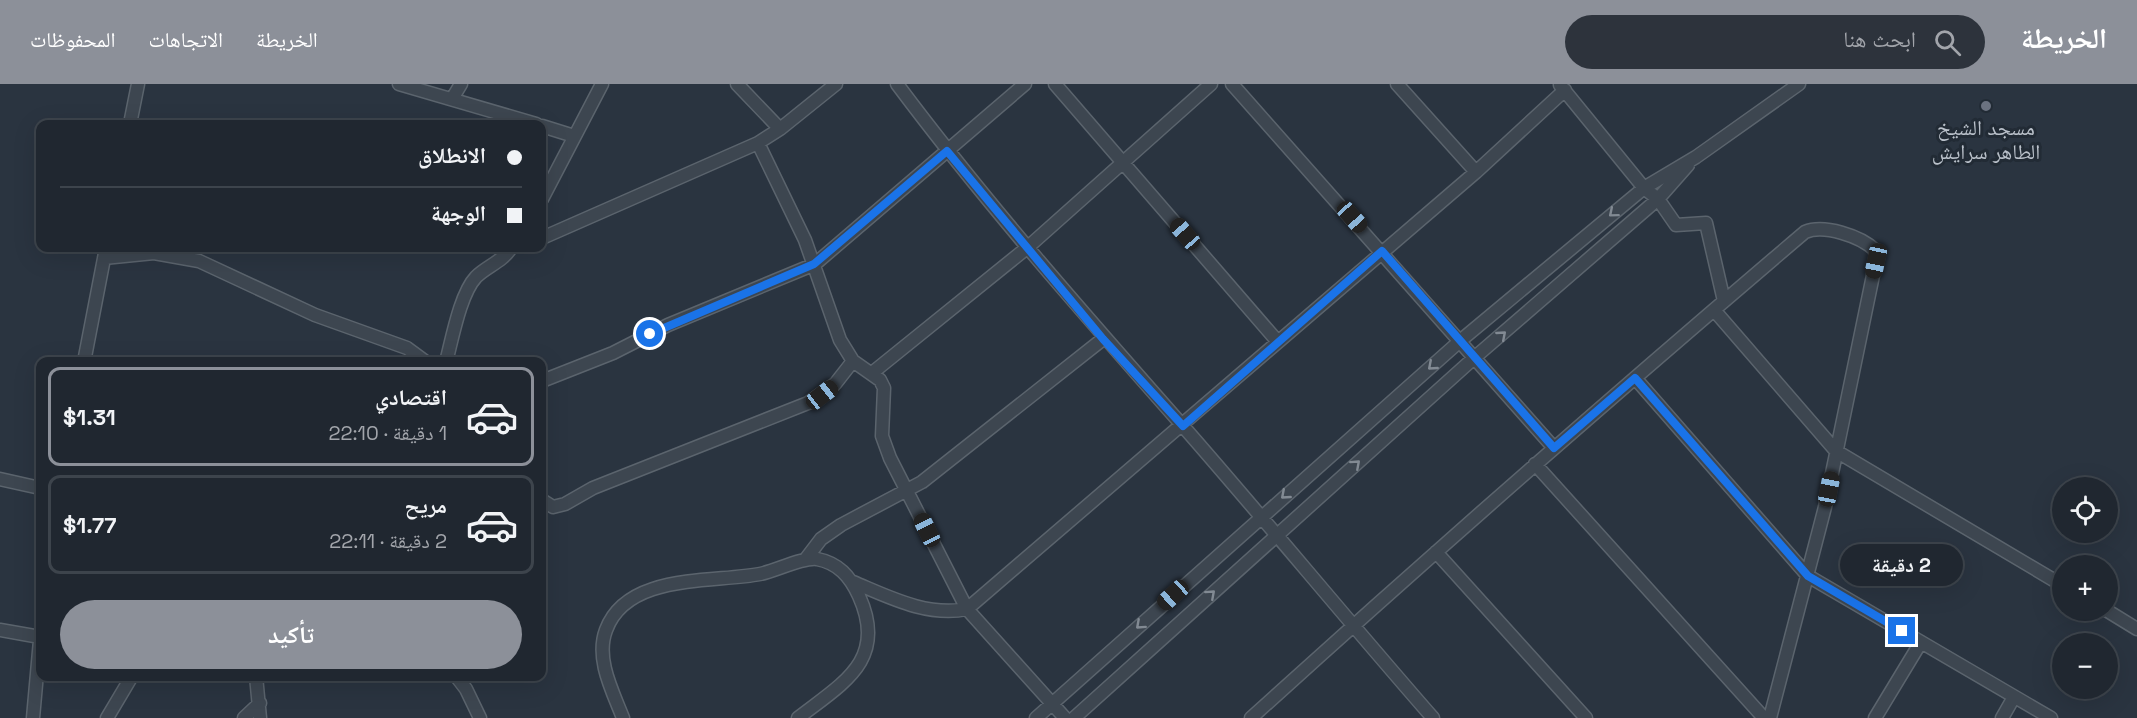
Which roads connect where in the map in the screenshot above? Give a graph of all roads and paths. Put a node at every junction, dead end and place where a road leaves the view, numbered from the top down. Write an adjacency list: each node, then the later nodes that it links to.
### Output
1 (138, 84): 16 (street)
2 (399, 84): 15 (street)
3 (461, 84): 15 (street)
4 (602, 84): 20 (street)
5 (737, 84): 19 (street)
6 (836, 84): 19 (street)
7 (897, 84): 22 (street)
8 (1024, 84): 22 (street)
9 (1055, 84): 24 (street)
10 (1211, 84): 24 (street)
11 (1232, 84): 31 (street)
12 (1396, 84): 25 (street)
13 (1799, 84): 23 (street)
14 (1562, 87): 25 (street); 26 (street)
15 (452, 99): 17 (street)
16 (131, 120)
17 (523, 120)
18 (546, 127): 20 (street)
19 (780, 129): 21 (street)
20 (574, 136): 27 (street)
21 (758, 142): 29 (street); 34 (street)
22 (947, 151): 30 (street); 34 (street)
23 (1696, 157): 26 (street); 28 (street)
24 (1124, 162): 30 (street); 38 (street)
25 (1476, 172): 31 (street)
26 (1644, 188): 28 (street); 37 (street, one-way to 37)
27 (546, 191)
28 (1658, 199): 35 (street); 42 (street, one-way to 28)
29 (546, 236)
30 (1028, 247): 36 (street); 44 (street)
31 (1382, 251): 37 (street); 38 (street)
32 (507, 252): 41 (street)
33 (105, 253): 39 (street); 40 (street)
34 (814, 264): 43 (street); 46 (street)
35 (1719, 305): 45 (street); 49 (street); 49 (street)
36 (1103, 339): 47 (street); 53 (street)
37 (1460, 341): 42 (street); 55 (street, one-way to 55)
38 (1278, 342): 47 (street)
39 (85, 357)
40 (419, 357)
41 (448, 357)
42 (1474, 358): 48 (street); 56 (street, one-way to 42)
43 (853, 361): 44 (street); 54 (street)
44 (872, 373): 53 (street)
45 (1635, 378): 48 (street); 59 (street)
46 (546, 379)
47 (1183, 426): 55 (street); 62 (street)
48 (1554, 448): 50 (street)
49 (1836, 452): 59 (street); 60 (street)
50 (1535, 464): 57 (street); 89 (street)
51 (0, 480): 52 (street)
52 (36, 487)
53 (907, 491): 58 (street); 62 (street)
54 (546, 503)
55 (1259, 518): 56 (street); 75 (street, one-way to 75)
56 (1276, 535): 64 (street); 86 (street, one-way to 56)
57 (1436, 552): 64 (street); 88 (street)
58 (805, 560): 61 (street); 82 (street)
59 (1808, 576): 68 (street); 90 (street)
60 (2052, 579)
61 (853, 582): 62 (street); 83 (street)
62 (967, 609): 75 (street)
63 (2118, 617): 65 (street)
64 (1352, 626): 76 (street); 87 (street)
65 (2137, 629)
66 (0, 630): 67 (street)
67 (36, 638)
68 (1921, 642): 73 (street); 91 (street)
69 (36, 681): 77 (street)
70 (129, 681): 78 (street)
71 (257, 681): 74 (street)
72 (460, 681): 81 (street)
73 (2014, 697): 92 (street); 93 (street)
74 (260, 703): 79 (street); 80 (street)
75 (1052, 704): 84 (street); 85 (street)
76 (1431, 717)
77 (33, 718)
78 (107, 718)
79 (244, 718)
80 (260, 718)
81 (480, 718)
82 (623, 718)
83 (798, 718)
84 (1036, 718)
85 (1065, 718)
86 (1074, 718)
87 (1251, 718)
88 (1586, 718)
89 (1764, 718)
90 (1770, 718)
91 (1875, 718)
92 (2002, 718)
93 (2051, 718)

